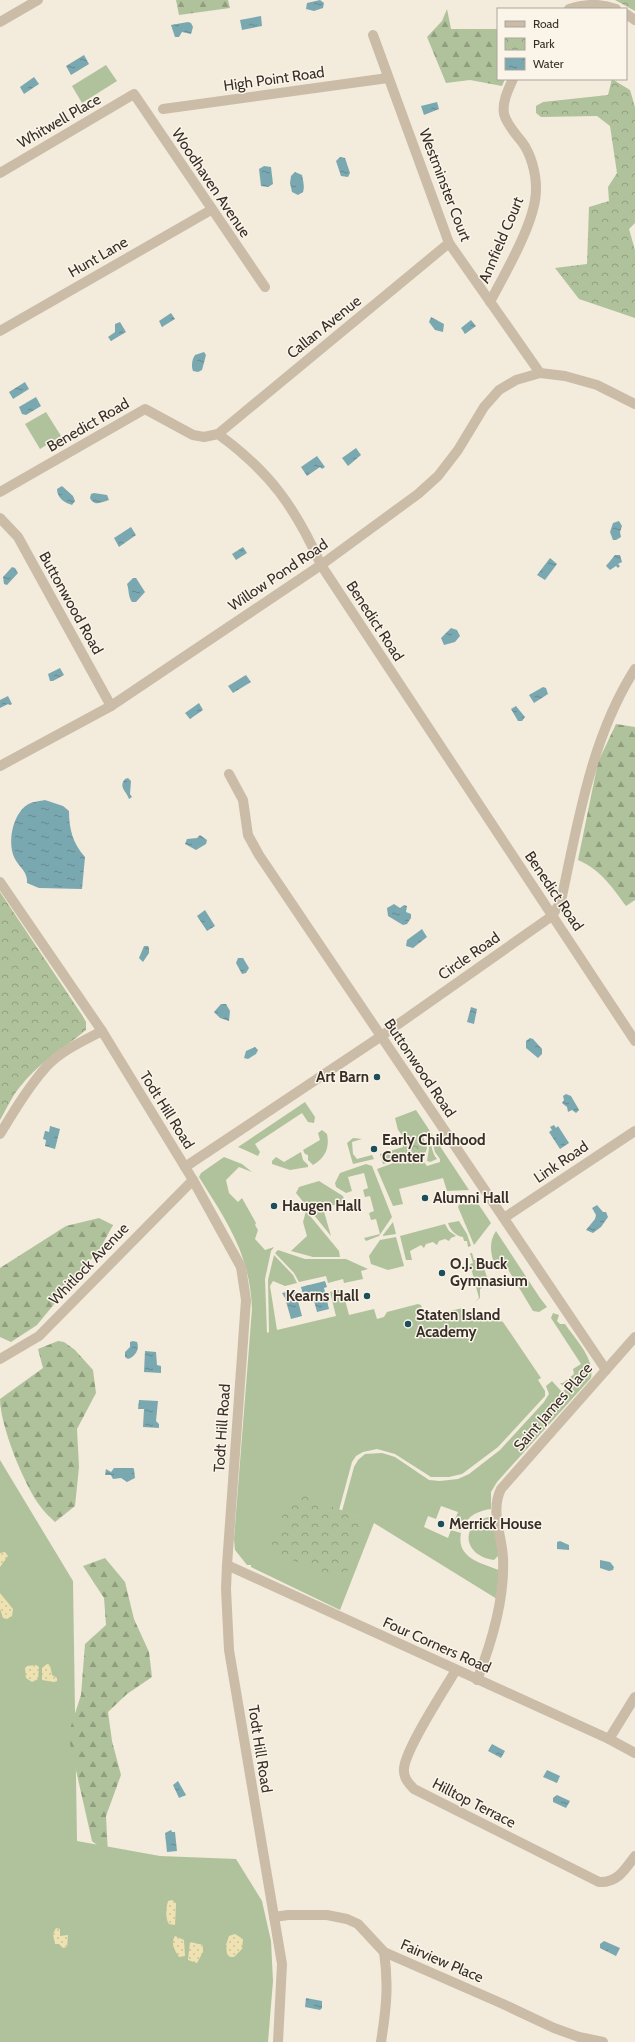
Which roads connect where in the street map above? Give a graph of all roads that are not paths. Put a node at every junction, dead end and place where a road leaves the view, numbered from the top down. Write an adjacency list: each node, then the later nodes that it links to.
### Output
1 (38, 0): 4 (street)
2 (574, 8): 3 (street)
3 (613, 8)
4 (0, 22)
5 (373, 35): 6 (street, Westminster Court)
6 (388, 78): 9 (street, High Point Road); 12 (street, Westminster Court)
7 (513, 80): 14 (street, Annfield Court)
8 (134, 94): 10 (street, Whitwell Place); 11 (street, Woodhaven Avenue)
9 (163, 109)
10 (0, 173)
11 (211, 210): 13 (street, Woodhaven Avenue); 15 (street, Hunt Lane)
12 (449, 243): 14 (street, Westminster Court); 18 (street, Callan Avenue)
13 (265, 288)
14 (490, 302): 16 (street, Westminster Court)
15 (0, 331)
16 (540, 373): 17 (street); 21 (street, Willow Pond Road)
17 (635, 404)
18 (218, 434): 19 (street, Benedict Road); 21 (street, Benedict Road)
19 (0, 492)
20 (0, 518): 23 (street, Buttonwood Road)
21 (320, 565): 23 (street, Willow Pond Road); 27 (street, Benedict Road)
22 (635, 669): 27 (street, Circle Road)
23 (111, 706): 24 (street, Willow Pond Road)
24 (0, 766)
25 (230, 774): 29 (street, Buttonwood Road)
26 (0, 882): 28 (street, Todt Hill Road)
27 (552, 916): 29 (street, Circle Road); 30 (street, Benedict Road)
28 (102, 1031): 32 (street); 33 (street, Todt Hill Road)
29 (380, 1037): 33 (street, Circle Road); 35 (street, Buttonwood Road)
30 (635, 1041)
31 (635, 1131): 35 (street, Link Road)
32 (0, 1134)
33 (185, 1168): 34 (street, Todt Hill Road)
34 (193, 1180): 37 (street, Whitlock Avenue); 39 (street, Todt Hill Road)
35 (504, 1218): 38 (street, Buttonwood Road)
36 (635, 1337): 38 (street, Saint James Place)
37 (0, 1359)
38 (606, 1370): 41 (street, Saint James Place)
39 (227, 1565): 40 (street, Four Corners Road); 46 (street, Todt Hill Road)
40 (456, 1670): 41 (street, Four Corners Road); 45 (street, Hilltop Terrace)
41 (477, 1680): 43 (street, Four Corners Road)
42 (635, 1697): 43 (street)
43 (609, 1739): 44 (street, Four Corners Road)
44 (635, 1753)
45 (635, 1856)
46 (274, 1917): 47 (street, Fairview Place); 48 (street, Todt Hill Road)
47 (384, 1952): 49 (street); 50 (street, Fairview Place)
48 (278, 2042)
49 (381, 2042)
50 (603, 2042)

